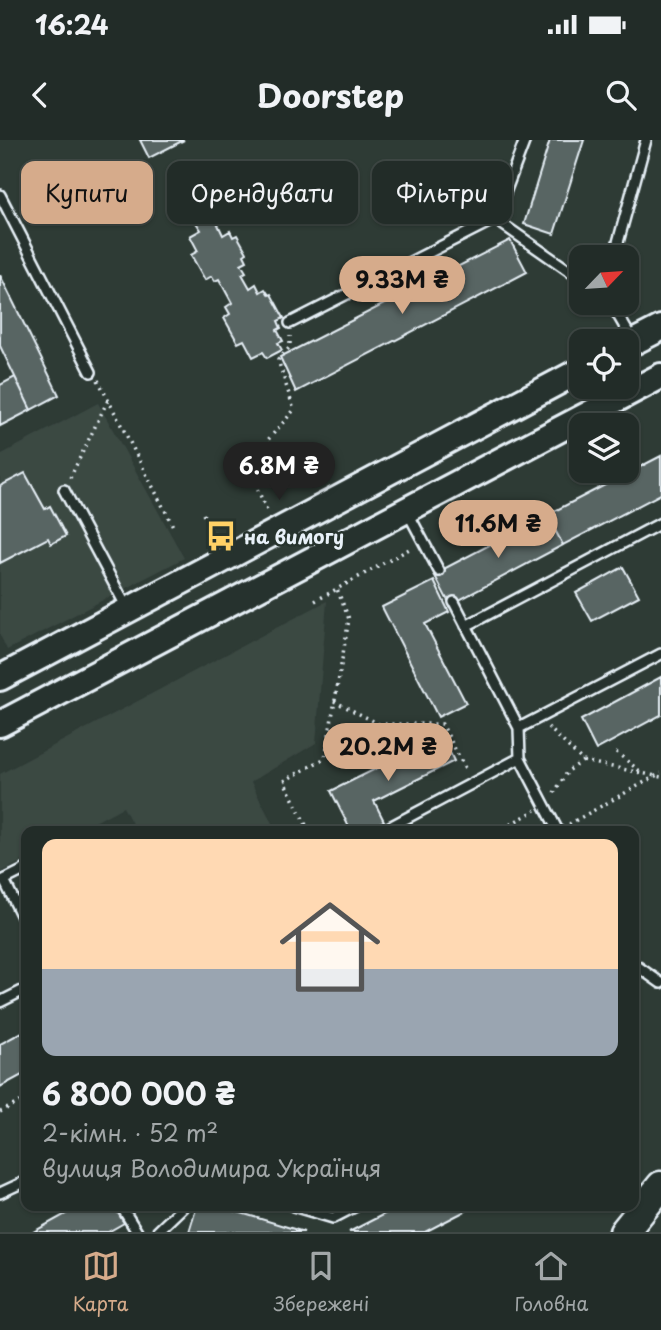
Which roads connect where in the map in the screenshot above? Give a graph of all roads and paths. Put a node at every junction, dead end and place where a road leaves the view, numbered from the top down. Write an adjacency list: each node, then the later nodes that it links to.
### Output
1 (525, 140): 3 (lane)
2 (646, 140): 7 (lane)
3 (512, 174)
4 (0, 195): 12 (lane)
5 (485, 224): 9 (lane)
6 (502, 224): 8 (lane)
7 (617, 245)
8 (569, 271)
9 (290, 323): 18 (path)
10 (661, 328): 11 (street)
11 (639, 339)
12 (91, 372): 15 (path)
13 (569, 376): 28 (street)
14 (661, 376): 17 (street)
15 (108, 400): 16 (path); 21 (path)
16 (64, 490): 28 (lane)
17 (405, 508): 22 (lane); 34 (street)
18 (267, 510)
19 (203, 514): 23 (path)
20 (661, 523): 29 (lane)
21 (174, 528)
22 (422, 538): 24 (lane); 25 (path)
23 (217, 539)
24 (439, 571)
25 (337, 589): 26 (path); 32 (path)
26 (315, 601)
27 (454, 602): 29 (lane)
28 (128, 611): 31 (street)
29 (466, 626): 35 (lane)
30 (661, 654): 33 (lane)
31 (0, 678)
32 (334, 701): 42 (path); 44 (path)
33 (540, 718): 35 (lane); 38 (path)
34 (0, 724)
35 (519, 729): 37 (lane)
36 (616, 752): 39 (path)
37 (520, 758): 42 (lane); 43 (lane)
38 (583, 761): 39 (path); 43 (path)
39 (643, 773): 41 (path)
40 (661, 775): 41 (path)
41 (655, 776): 48 (path)
42 (473, 783): 45 (lane)
43 (545, 805): 46 (path); 47 (lane)
44 (306, 826)
45 (392, 826)
46 (507, 826)
47 (556, 826)
48 (567, 826)
49 (21, 872): 50 (lane)
50 (2, 881): 51 (lane)
51 (21, 916)
52 (639, 968): 53 (lane)
53 (661, 983)
54 (21, 992): 55 (lane)
55 (0, 1002)
56 (21, 1102): 57 (path)
57 (0, 1112)
58 (21, 1184): 60 (lane)
59 (660, 1190): 67 (main road)
60 (0, 1194)
61 (124, 1211): 65 (lane)
62 (179, 1211): 66 (lane)
63 (310, 1211): 64 (lane)
64 (346, 1211)
65 (137, 1232)
66 (157, 1232)
67 (624, 1232)

